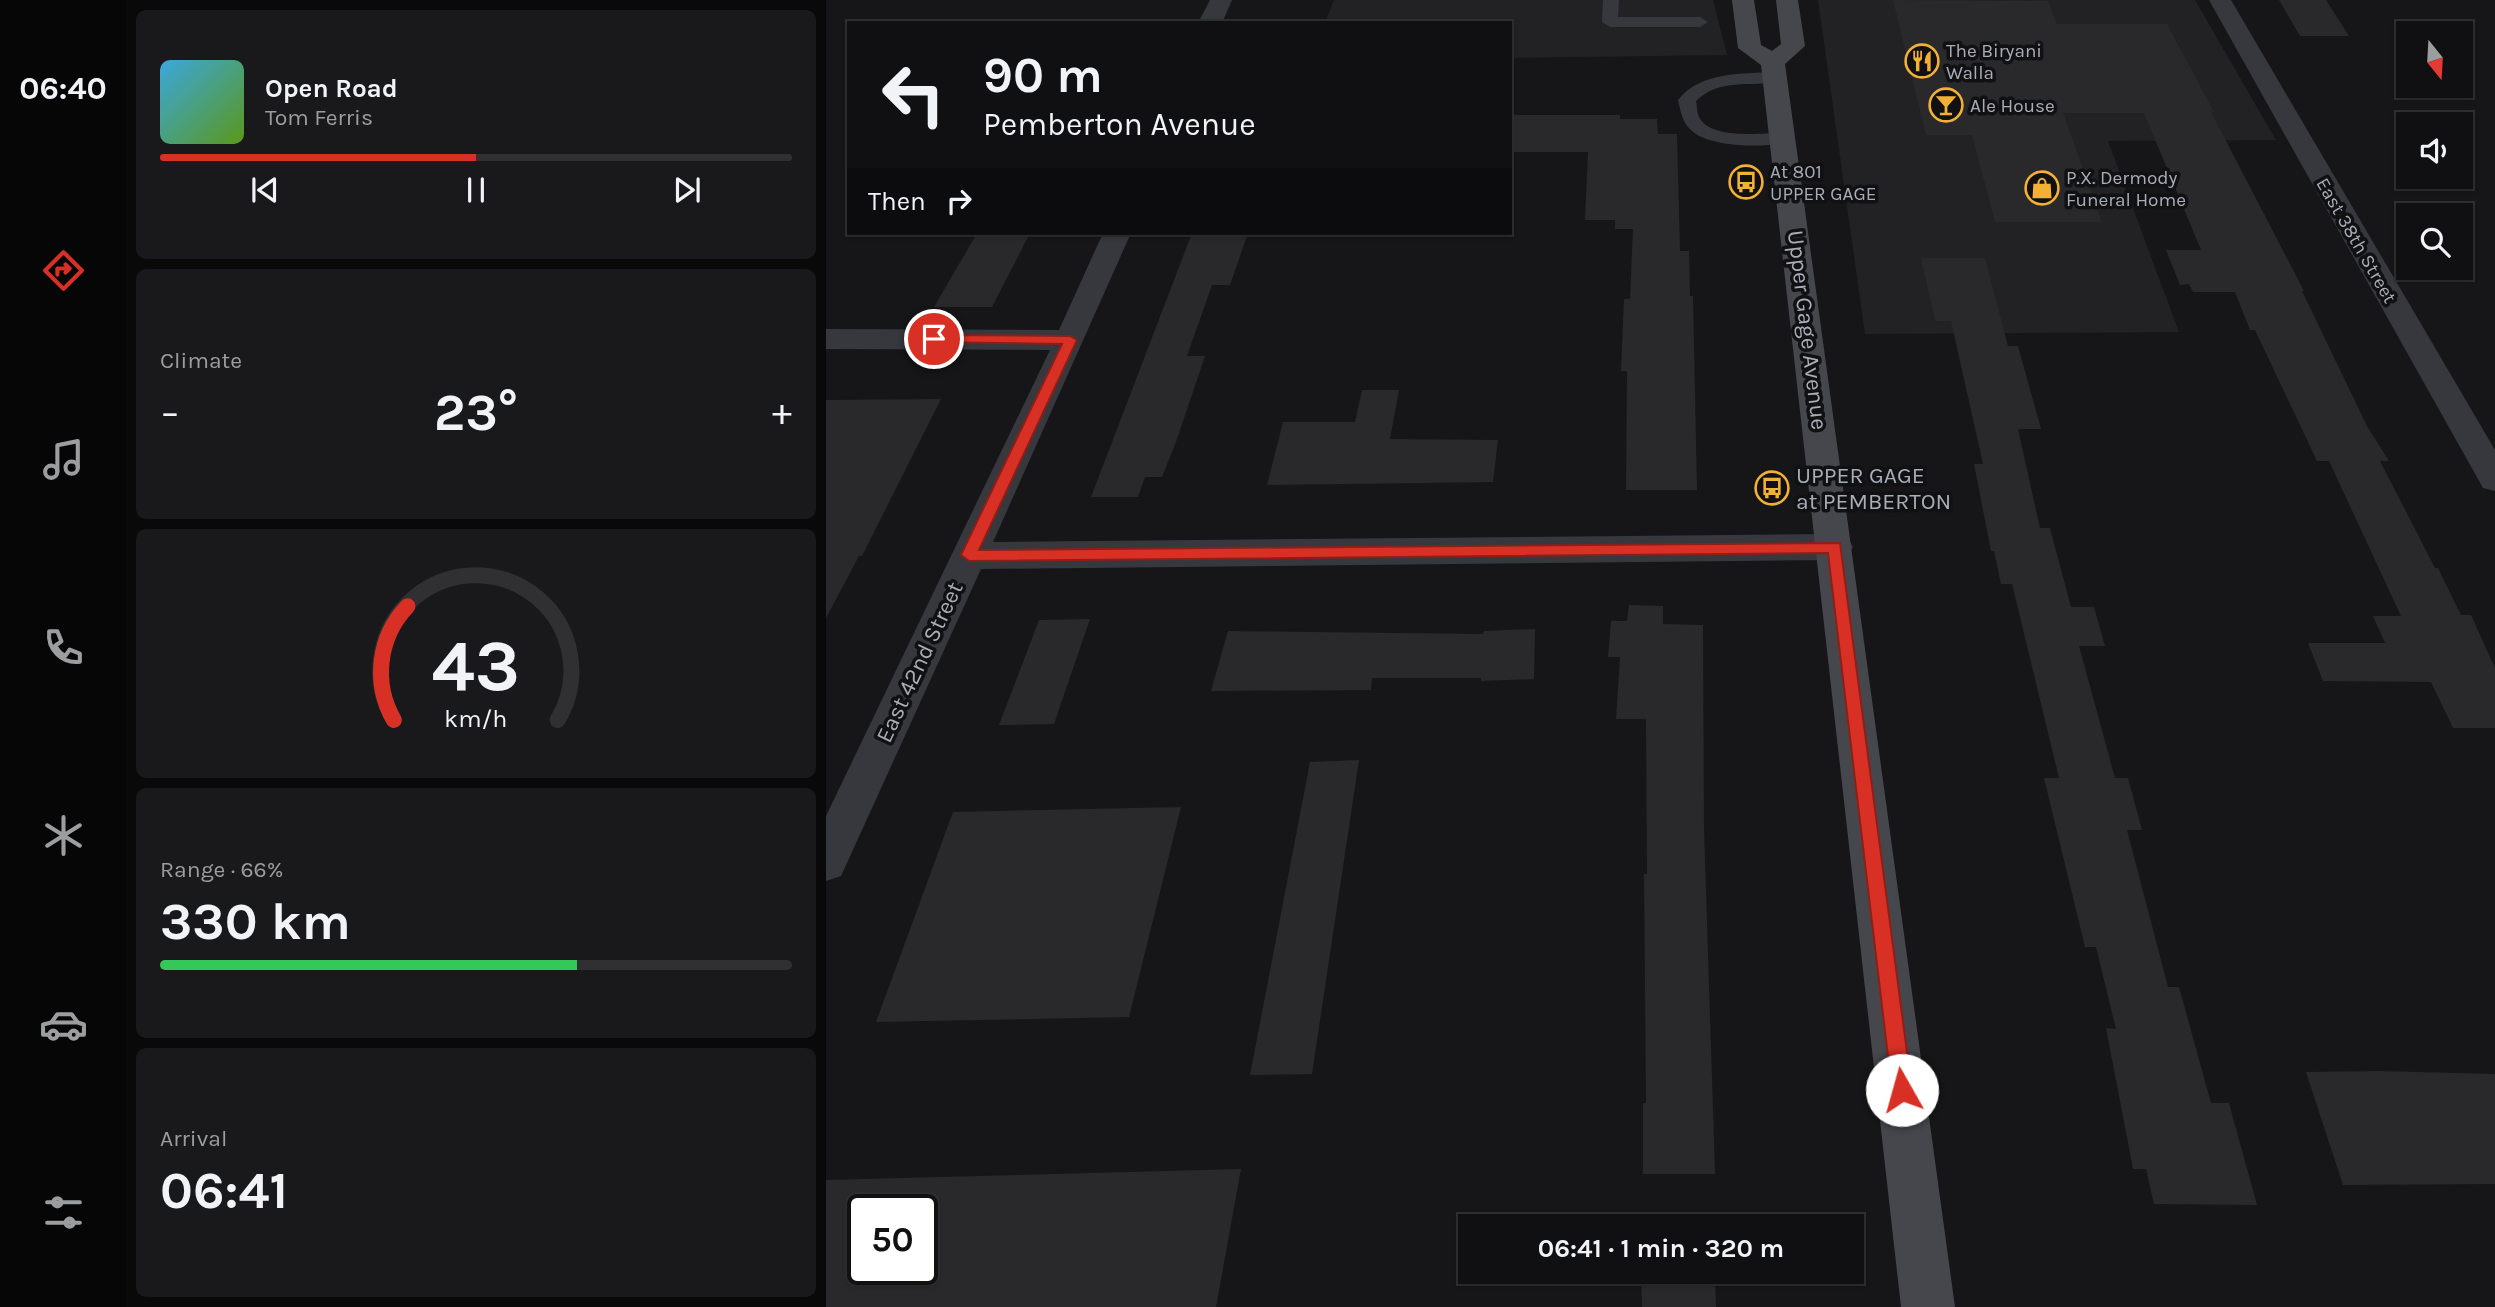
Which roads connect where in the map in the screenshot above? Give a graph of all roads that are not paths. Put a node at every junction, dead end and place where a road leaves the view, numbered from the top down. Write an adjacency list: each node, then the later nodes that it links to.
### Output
1 (1221, 0): 6 (street)
2 (1611, 0): 7 (lane)
3 (1743, 0): 8 (main road)
4 (1787, 0): 8 (main road)
5 (2220, 0): 13 (street, East 38th Street)
6 (1211, 21)
7 (1700, 22)
8 (1774, 69): 9 (main road, Upper Gage Avenue); 9 (lane)
9 (1783, 138): 14 (main road, Upper Gage Avenue)
10 (1116, 235): 12 (street, East 42nd Street)
11 (826, 339): 12 (street)
12 (1070, 340): 15 (street, East 42nd Street)
13 (2495, 479)
14 (1835, 547): 15 (street); 17 (main road, Upper Gage Avenue)
15 (969, 555): 16 (street, East 42nd Street)
16 (826, 862)
17 (1928, 1307)

